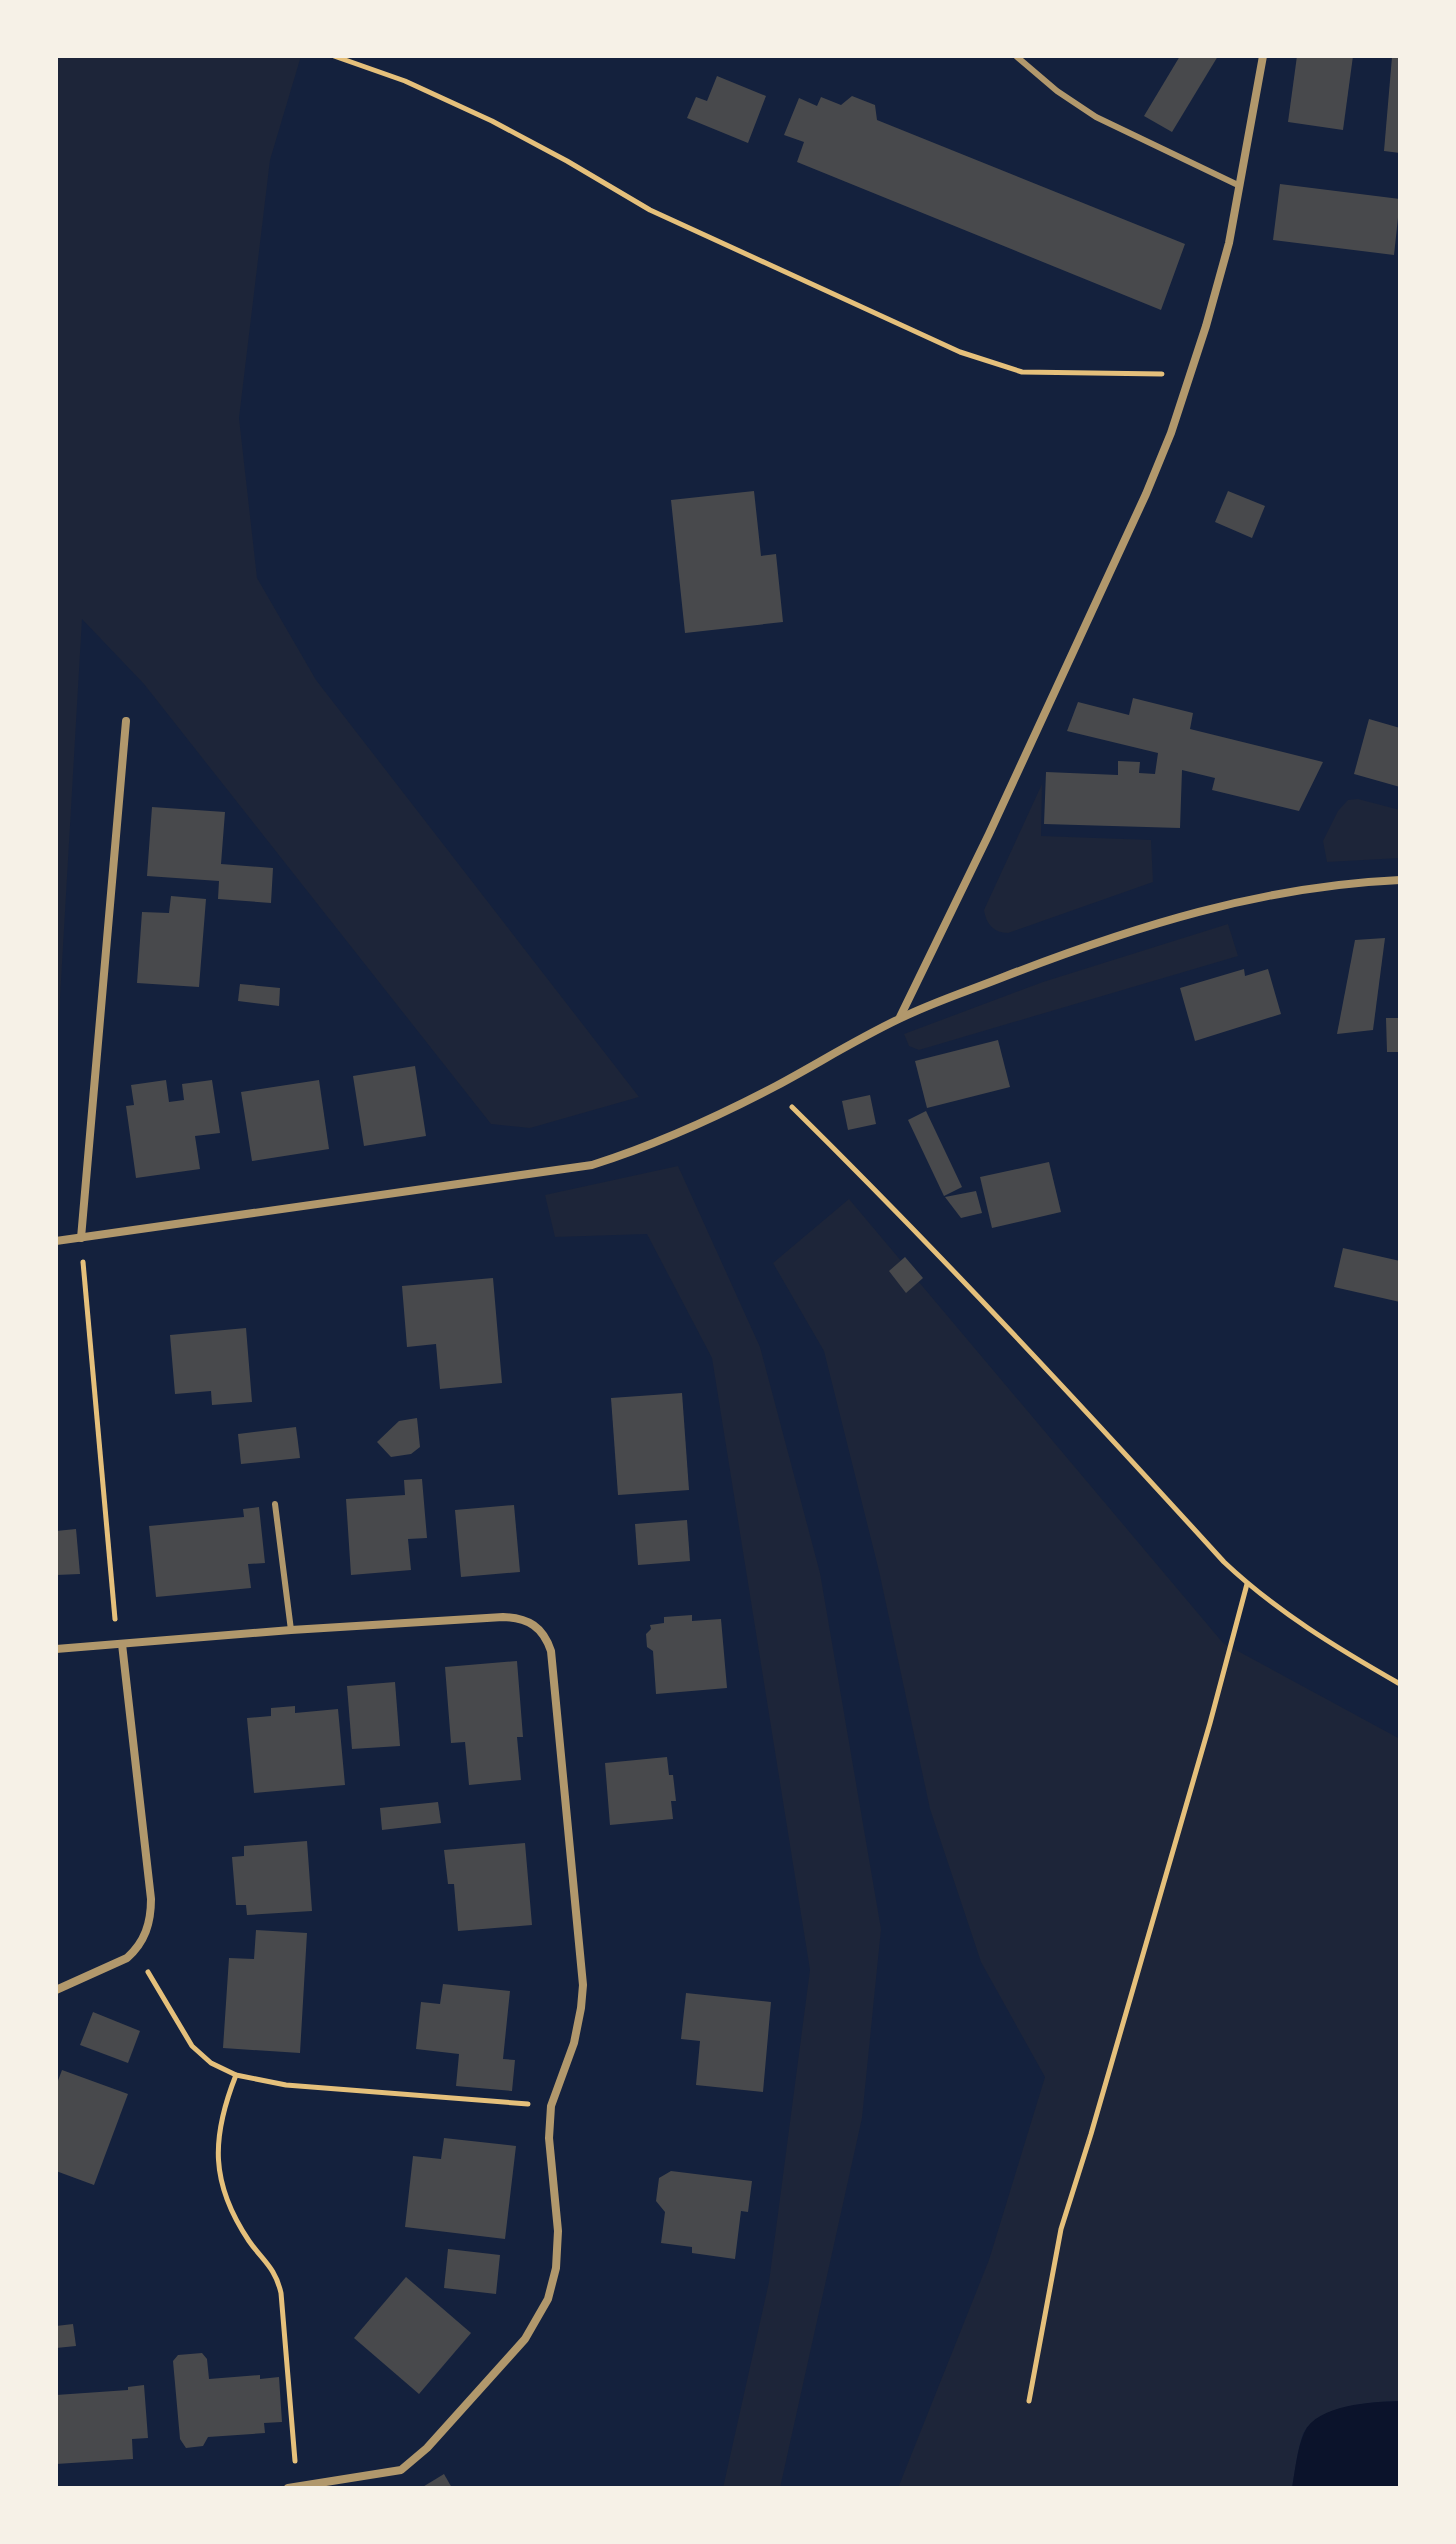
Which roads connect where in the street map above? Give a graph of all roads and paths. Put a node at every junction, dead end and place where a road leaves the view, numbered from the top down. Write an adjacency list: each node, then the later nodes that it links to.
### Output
1 (334, 56): 5 (path)
2 (1016, 56): 4 (lane)
3 (1263, 56): 4 (street)
4 (1241, 186): 5 (street)
5 (1191, 375): 8 (street)
6 (126, 721): 10 (street)
7 (1400, 880): 8 (street)
8 (900, 1018): 9 (street)
9 (772, 1088): 10 (street); 13 (path)
10 (81, 1238): 11 (street); 15 (path)
11 (56, 1241)
12 (275, 1504): 14 (lane)
13 (1247, 1584): 17 (path); 22 (path)
14 (291, 1630): 15 (street); 21 (street)
15 (119, 1644): 16 (street); 18 (street)
16 (56, 1649)
17 (1400, 1684)
18 (136, 1950): 19 (street); 20 (path)
19 (56, 1990)
20 (236, 2075): 21 (path); 23 (path)
21 (551, 2106): 23 (street)
22 (1029, 2401)
23 (297, 2487): 24 (street)
24 (288, 2488)

